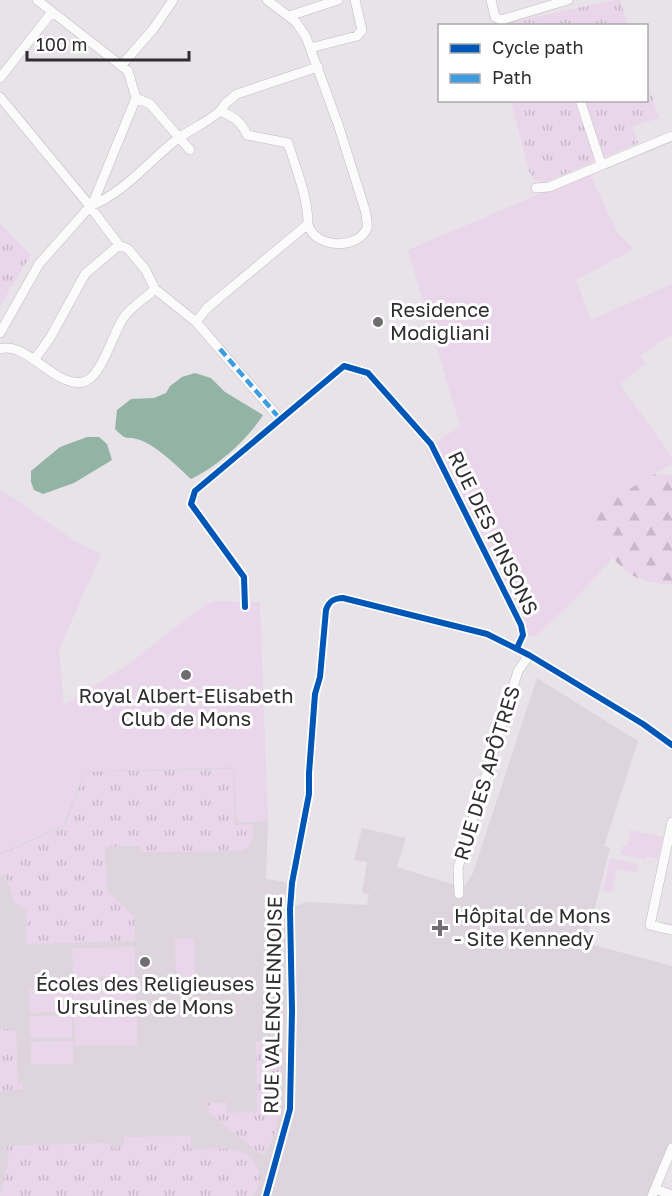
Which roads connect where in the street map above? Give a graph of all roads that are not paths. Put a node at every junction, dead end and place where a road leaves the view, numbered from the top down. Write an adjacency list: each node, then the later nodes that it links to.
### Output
1 (37, 0): 8 (street)
2 (173, 0): 11 (street)
3 (267, 0): 9 (street)
4 (338, 0): 9 (street)
5 (355, 0): 10 (street)
6 (491, 0): 7 (street)
7 (568, 0)
8 (52, 12): 11 (street); 13 (street)
9 (289, 16): 10 (street)
10 (310, 48): 12 (street)
11 (121, 66): 15 (street)
12 (318, 67): 17 (street); 24 (street)
13 (0, 78)
14 (0, 97): 23 (street)
15 (136, 98): 19 (street); 23 (street)
16 (581, 102): 21 (street)
17 (220, 111): 19 (street); 24 (street)
18 (672, 136): 21 (street)
19 (178, 138): 20 (street); 23 (street)
20 (190, 150)
21 (601, 164): 22 (street)
22 (536, 188)
23 (90, 206): 25 (street); 28 (street)
24 (308, 224): 27 (street)
25 (120, 245): 26 (street); 30 (street)
26 (155, 289): 27 (street); 30 (street)
27 (196, 322): 31 (street)
28 (0, 333)
29 (0, 349): 30 (street)
30 (34, 360)
31 (280, 419): 32 (street); 33 (street, RUE DES PINSONS)
32 (245, 607)
33 (517, 648): 34 (street); 42 (street, RUE VALENCIENNOISE)
34 (529, 655): 35 (street); 37 (street, RUE DES APÔTRES)
35 (672, 745)
36 (672, 822): 38 (street)
37 (459, 894)
38 (672, 930)
39 (672, 1148): 40 (street)
40 (654, 1193): 41 (street)
41 (672, 1195)
42 (266, 1196)

